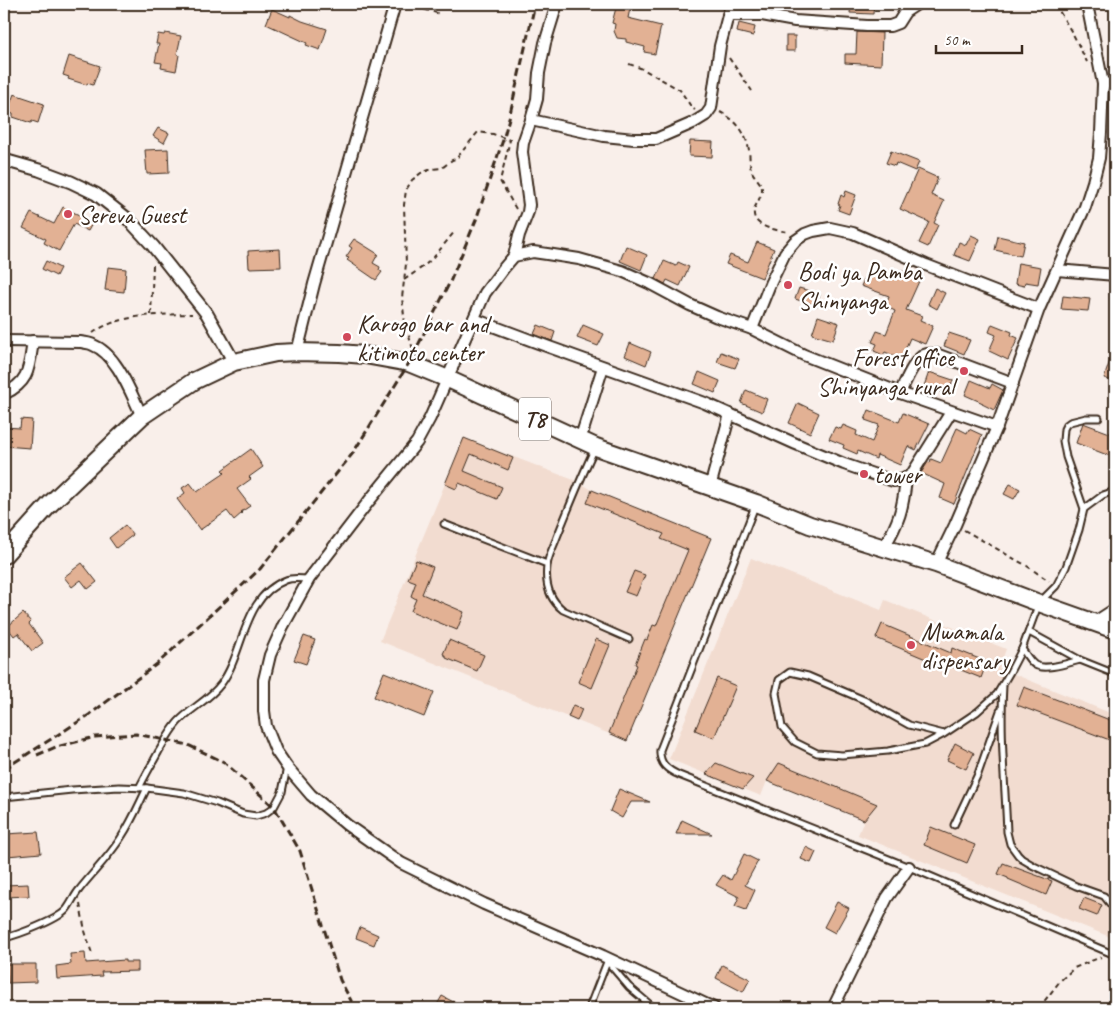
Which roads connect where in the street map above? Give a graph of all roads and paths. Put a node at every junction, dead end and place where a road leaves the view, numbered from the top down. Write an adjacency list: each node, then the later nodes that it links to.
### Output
1 (395, 4): 35 (street)
2 (407, 4): 8 (path)
3 (557, 4): 17 (street)
4 (731, 4): 9 (street)
5 (917, 4): 9 (street)
6 (1055, 4): 12 (path)
7 (1088, 4): 14 (street)
8 (440, 14)
9 (728, 14): 10 (street)
10 (720, 46): 15 (path); 16 (street)
11 (629, 64): 16 (path)
12 (1088, 65)
13 (1115, 83): 14 (street)
14 (1103, 84): 24 (street)
15 (752, 91)
16 (708, 112): 17 (street); 21 (path)
17 (531, 120): 19 (street)
18 (4, 160): 22 (street)
19 (525, 221): 23 (street); 26 (path)
20 (455, 230): 26 (path)
21 (805, 234): 27 (street); 31 (street)
22 (153, 246): 28 (street); 29 (path)
23 (514, 256): 30 (street); 31 (street)
24 (1057, 270): 25 (street); 27 (street)
25 (1115, 275)
26 (404, 280): 38 (path)
27 (1039, 309): 40 (street)
28 (207, 314): 29 (path); 36 (street)
29 (152, 315): 34 (path)
30 (474, 318): 37 (street); 39 (street)
31 (752, 329): 41 (street)
32 (4, 341): 33 (street)
33 (33, 341): 34 (street); 42 (street)
34 (81, 342): 45 (street)
35 (296, 352): 36 (highway, T8); 38 (highway, T8)
36 (234, 362): 45 (highway, T8)
37 (604, 367): 44 (street); 48 (street)
38 (421, 368): 39 (highway, T8)
39 (448, 378): 48 (highway, T8); 61 (street)
40 (1013, 383): 41 (street); 47 (street)
41 (900, 393): 43 (street)
42 (4, 394)
43 (951, 412): 47 (street); 50 (street)
44 (730, 414): 50 (street); 51 (street)
45 (142, 416): 58 (highway, T8)
46 (1099, 418): 54 (lane)
47 (997, 427): 56 (street)
48 (580, 440): 49 (highway, T8)
49 (596, 446): 51 (highway, T8); 59 (lane)
50 (906, 479): 57 (street)
51 (710, 487): 53 (highway, T8)
52 (1115, 491): 54 (lane)
53 (756, 503): 57 (highway, T8); 80 (lane)
54 (1084, 509): 62 (lane)
55 (444, 524): 59 (lane)
56 (955, 525): 60 (street); 62 (path)
57 (884, 548): 60 (highway, T8)
58 (4, 555)
59 (547, 564): 68 (lane)
60 (936, 564): 63 (highway, T8)
61 (309, 579): 75 (street); 76 (lane)
62 (1056, 586): 63 (lane)
63 (1039, 602): 65 (highway, T8); 67 (lane)
64 (1115, 609): 65 (street)
65 (1095, 622): 66 (highway, T8)
66 (1115, 630)
67 (1029, 632): 69 (lane); 70 (lane)
68 (629, 639)
69 (1022, 648): 70 (lane); 72 (lane)
70 (1080, 660): 71 (lane)
71 (1115, 674)
72 (1003, 685): 73 (lane); 74 (lane)
73 (1002, 706): 79 (lane); 82 (lane)
74 (944, 734): 74 (lane)
75 (287, 768): 77 (lane); 86 (street)
76 (139, 788): 77 (lane); 78 (lane)
77 (146, 788): 81 (lane)
78 (4, 797)
79 (954, 825)
80 (910, 867): 85 (lane); 90 (street)
81 (77, 892): 83 (lane); 84 (path)
82 (1115, 910)
83 (4, 938)
84 (92, 954)
85 (1113, 955): 91 (path)
86 (605, 959): 87 (lane); 88 (lane); 89 (street)
87 (589, 1008)
88 (654, 1008)
89 (714, 1008)
90 (833, 1008)
91 (1039, 1008)

